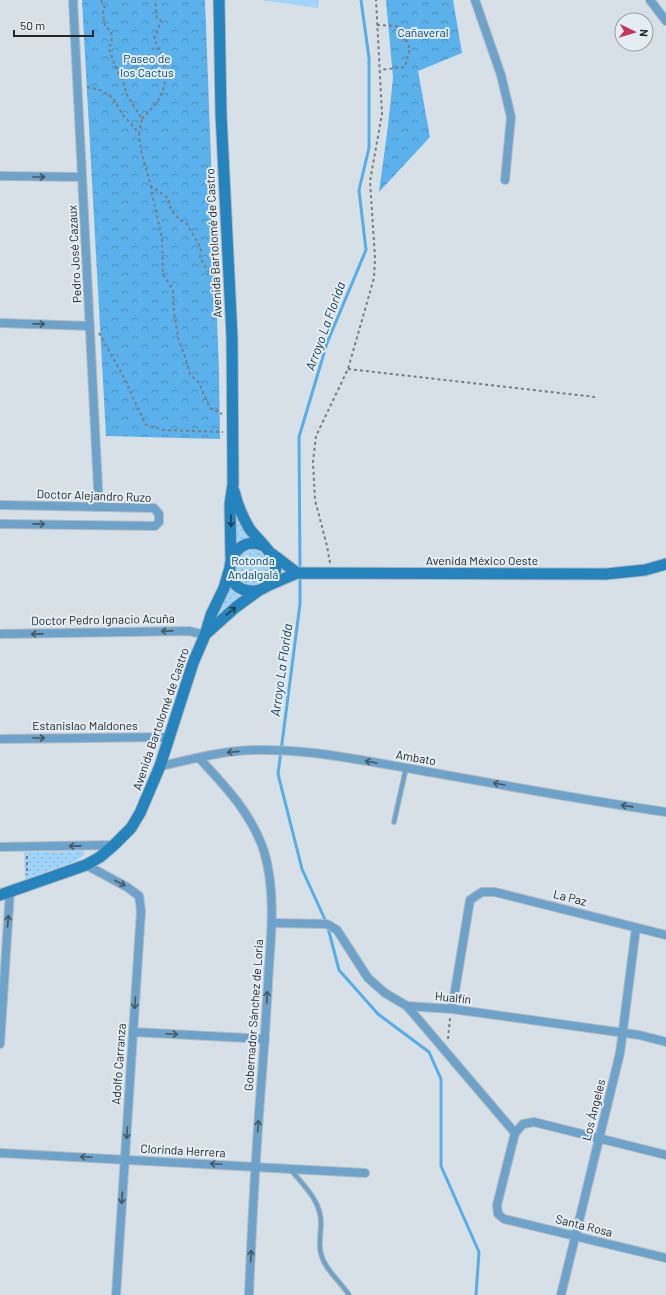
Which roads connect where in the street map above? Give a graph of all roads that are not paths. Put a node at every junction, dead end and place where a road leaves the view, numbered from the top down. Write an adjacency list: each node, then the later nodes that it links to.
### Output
1 (73, 0): 7 (street, Pedro José Cazaux)
2 (219, 0): 11 (main road, Avenida Bartolomé de Castro)
3 (475, 0): 8 (street)
4 (650, 0): 5 (street)
5 (666, 21)
6 (0, 176): 7 (street, one-way to 7)
7 (82, 177): 10 (street, Pedro José Cazaux)
8 (505, 180)
9 (0, 323): 10 (street, one-way to 10)
10 (90, 326): 13 (street, Pedro José Cazaux)
11 (232, 484): 15 (main road, Avenida Bartolomé de Castro); 16 (main road, Avenida Bartolomé de Castro, one-way to 16)
12 (0, 505): 13 (street, Doctor Alejandro Ruzo)
13 (99, 507): 14 (street, Doctor Alejandro Ruzo, one-way to 13)
14 (0, 524)
15 (267, 549): 16 (main road); 19 (main road); 20 (main road)
16 (231, 559): 18 (main road)
17 (666, 564): 19 (main road, Avenida México Oeste)
18 (229, 571): 20 (main road); 22 (main road, Avenida Bartolomé de Castro)
19 (297, 573): 20 (main road, Avenida México Oeste)
20 (263, 588): 22 (main road, Avenida Bartolomé de Castro, one-way to 20)
21 (0, 634): 22 (street, Doctor Pedro Ignacio Acuña, one-way to 21)
22 (205, 635): 23 (main road, Avenida Bartolomé de Castro)
23 (169, 737): 24 (street, Estanislao Maldones, one-way to 23); 26 (main road, Avenida Bartolomé de Castro)
24 (0, 739)
25 (199, 758): 26 (street, Ambato); 27 (street, Ambato, one-way to 25); 34 (street, Gobernador Sánchez de Loria)
26 (160, 766): 30 (main road, Avenida Bartolomé de Castro)
27 (406, 768): 28 (street, Ambato, one-way to 27); 29 (lane)
28 (666, 812)
29 (394, 822)
30 (114, 845): 31 (street, one-way to 31); 32 (main road, Avenida Bartolomé de Castro)
31 (0, 847)
32 (86, 865): 33 (main road, Avenida Bartolomé de Castro); 39 (street, Adolfo Carranza, one-way to 39)
33 (5, 893): 43 (street, one-way to 33)
34 (272, 923): 37 (street, Hualfín); 41 (street, Gobernador Sánchez de Loria, one-way to 34)
35 (636, 928): 36 (street, La Paz); 38 (street, La Paz); 40 (street, Los Ángeles)
36 (666, 935)
37 (407, 1006): 38 (street, Hualfín); 44 (street)
38 (452, 1009): 40 (street, Hualfín)
39 (133, 1032): 41 (street, one-way to 41); 48 (street, Adolfo Carranza, one-way to 48)
40 (622, 1033): 42 (street, Hualfín); 45 (street, Los Ángeles)
41 (265, 1039): 49 (street, Gobernador Sánchez de Loria, one-way to 41)
42 (666, 1042)
43 (0, 1044)
44 (515, 1133): 45 (street); 52 (street, Santa Rosa)
45 (599, 1138): 47 (street); 52 (street, Los Ángeles)
46 (0, 1153): 48 (street, Clorinda Herrera, one-way to 46)
47 (666, 1155)
48 (125, 1160): 49 (street, Clorinda Herrera, one-way to 48); 54 (street, Adolfo Carranza, one-way to 54)
49 (255, 1166): 50 (street, Clorinda Herrera); 55 (street, Gobernador Sánchez de Loria, one-way to 49)
50 (290, 1168): 51 (street, Clorinda Herrera); 56 (lane)
51 (365, 1173)
52 (575, 1236): 53 (street, Santa Rosa); 57 (street, Los Ángeles)
53 (666, 1258)
54 (116, 1295)
55 (249, 1295)
56 (349, 1295)
57 (561, 1295)

